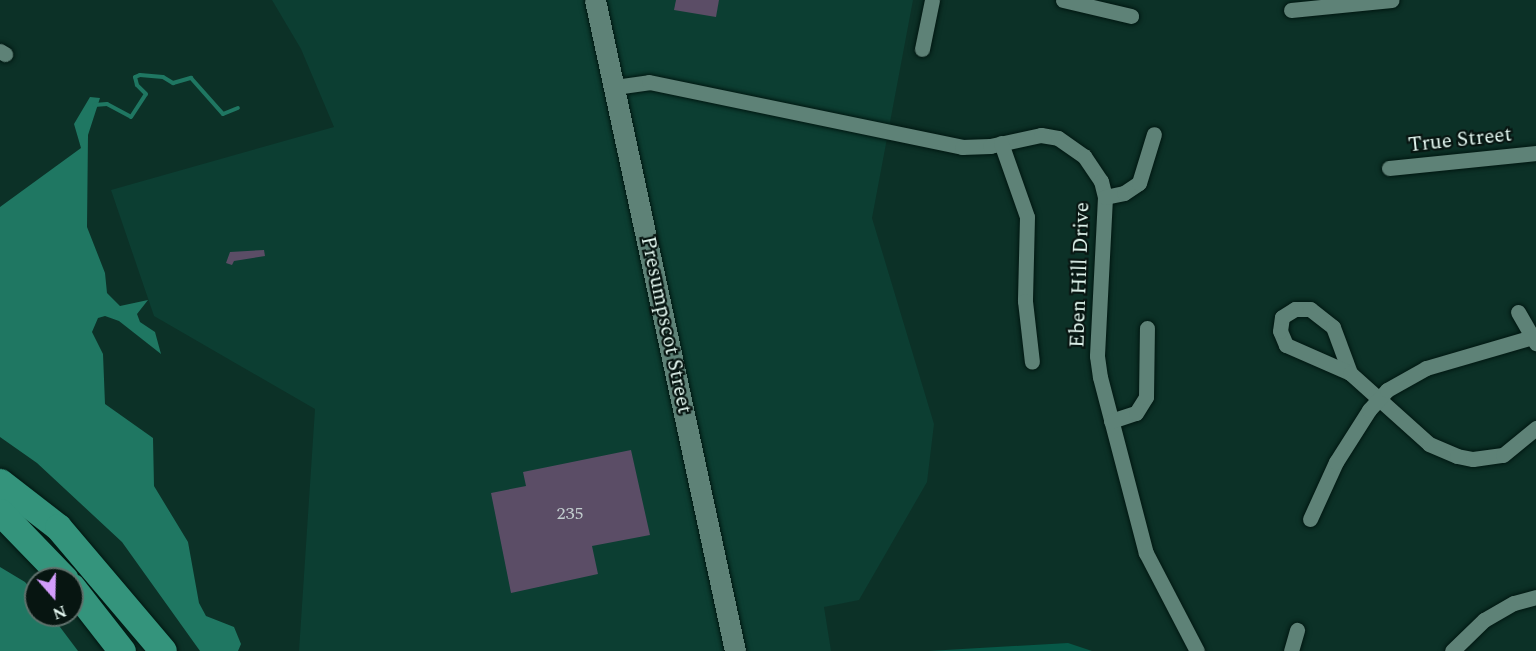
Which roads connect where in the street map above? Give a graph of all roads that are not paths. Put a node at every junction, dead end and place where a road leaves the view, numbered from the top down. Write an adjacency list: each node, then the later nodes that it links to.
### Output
1 (595, 0): 8 (street, Presumpscot Street)
2 (932, 0): 7 (street)
3 (1063, 0): 6 (street)
4 (1392, 0): 5 (street)
5 (1291, 10)
6 (1131, 16)
7 (922, 49)
8 (615, 87): 10 (street, Eben Hill Drive); 31 (street, Presumpscot Street)
9 (1154, 134): 13 (street)
10 (1001, 143): 13 (street, Eben Hill Drive); 17 (street)
11 (1536, 153): 12 (street, True Street)
12 (1389, 168)
13 (1106, 197): 20 (street, Eben Hill Drive)
14 (1518, 312): 16 (street)
15 (1147, 328): 20 (street)
16 (1536, 338): 19 (street)
17 (1032, 362)
18 (1350, 373): 18 (street); 19 (street)
19 (1379, 397): 21 (street); 24 (street)
20 (1111, 421): 32 (street, Eben Hill Drive)
21 (1536, 428)
22 (0, 482): 30 (highway)
23 (0, 512): 25 (highway)
24 (1310, 519)
25 (53, 567)
26 (1536, 597): 34 (street)
27 (84, 602): 29 (highway)
28 (1297, 630): 33 (street)
29 (122, 651)
30 (163, 651)
31 (735, 651)
32 (1197, 651)
33 (1291, 651)
34 (1452, 651)

